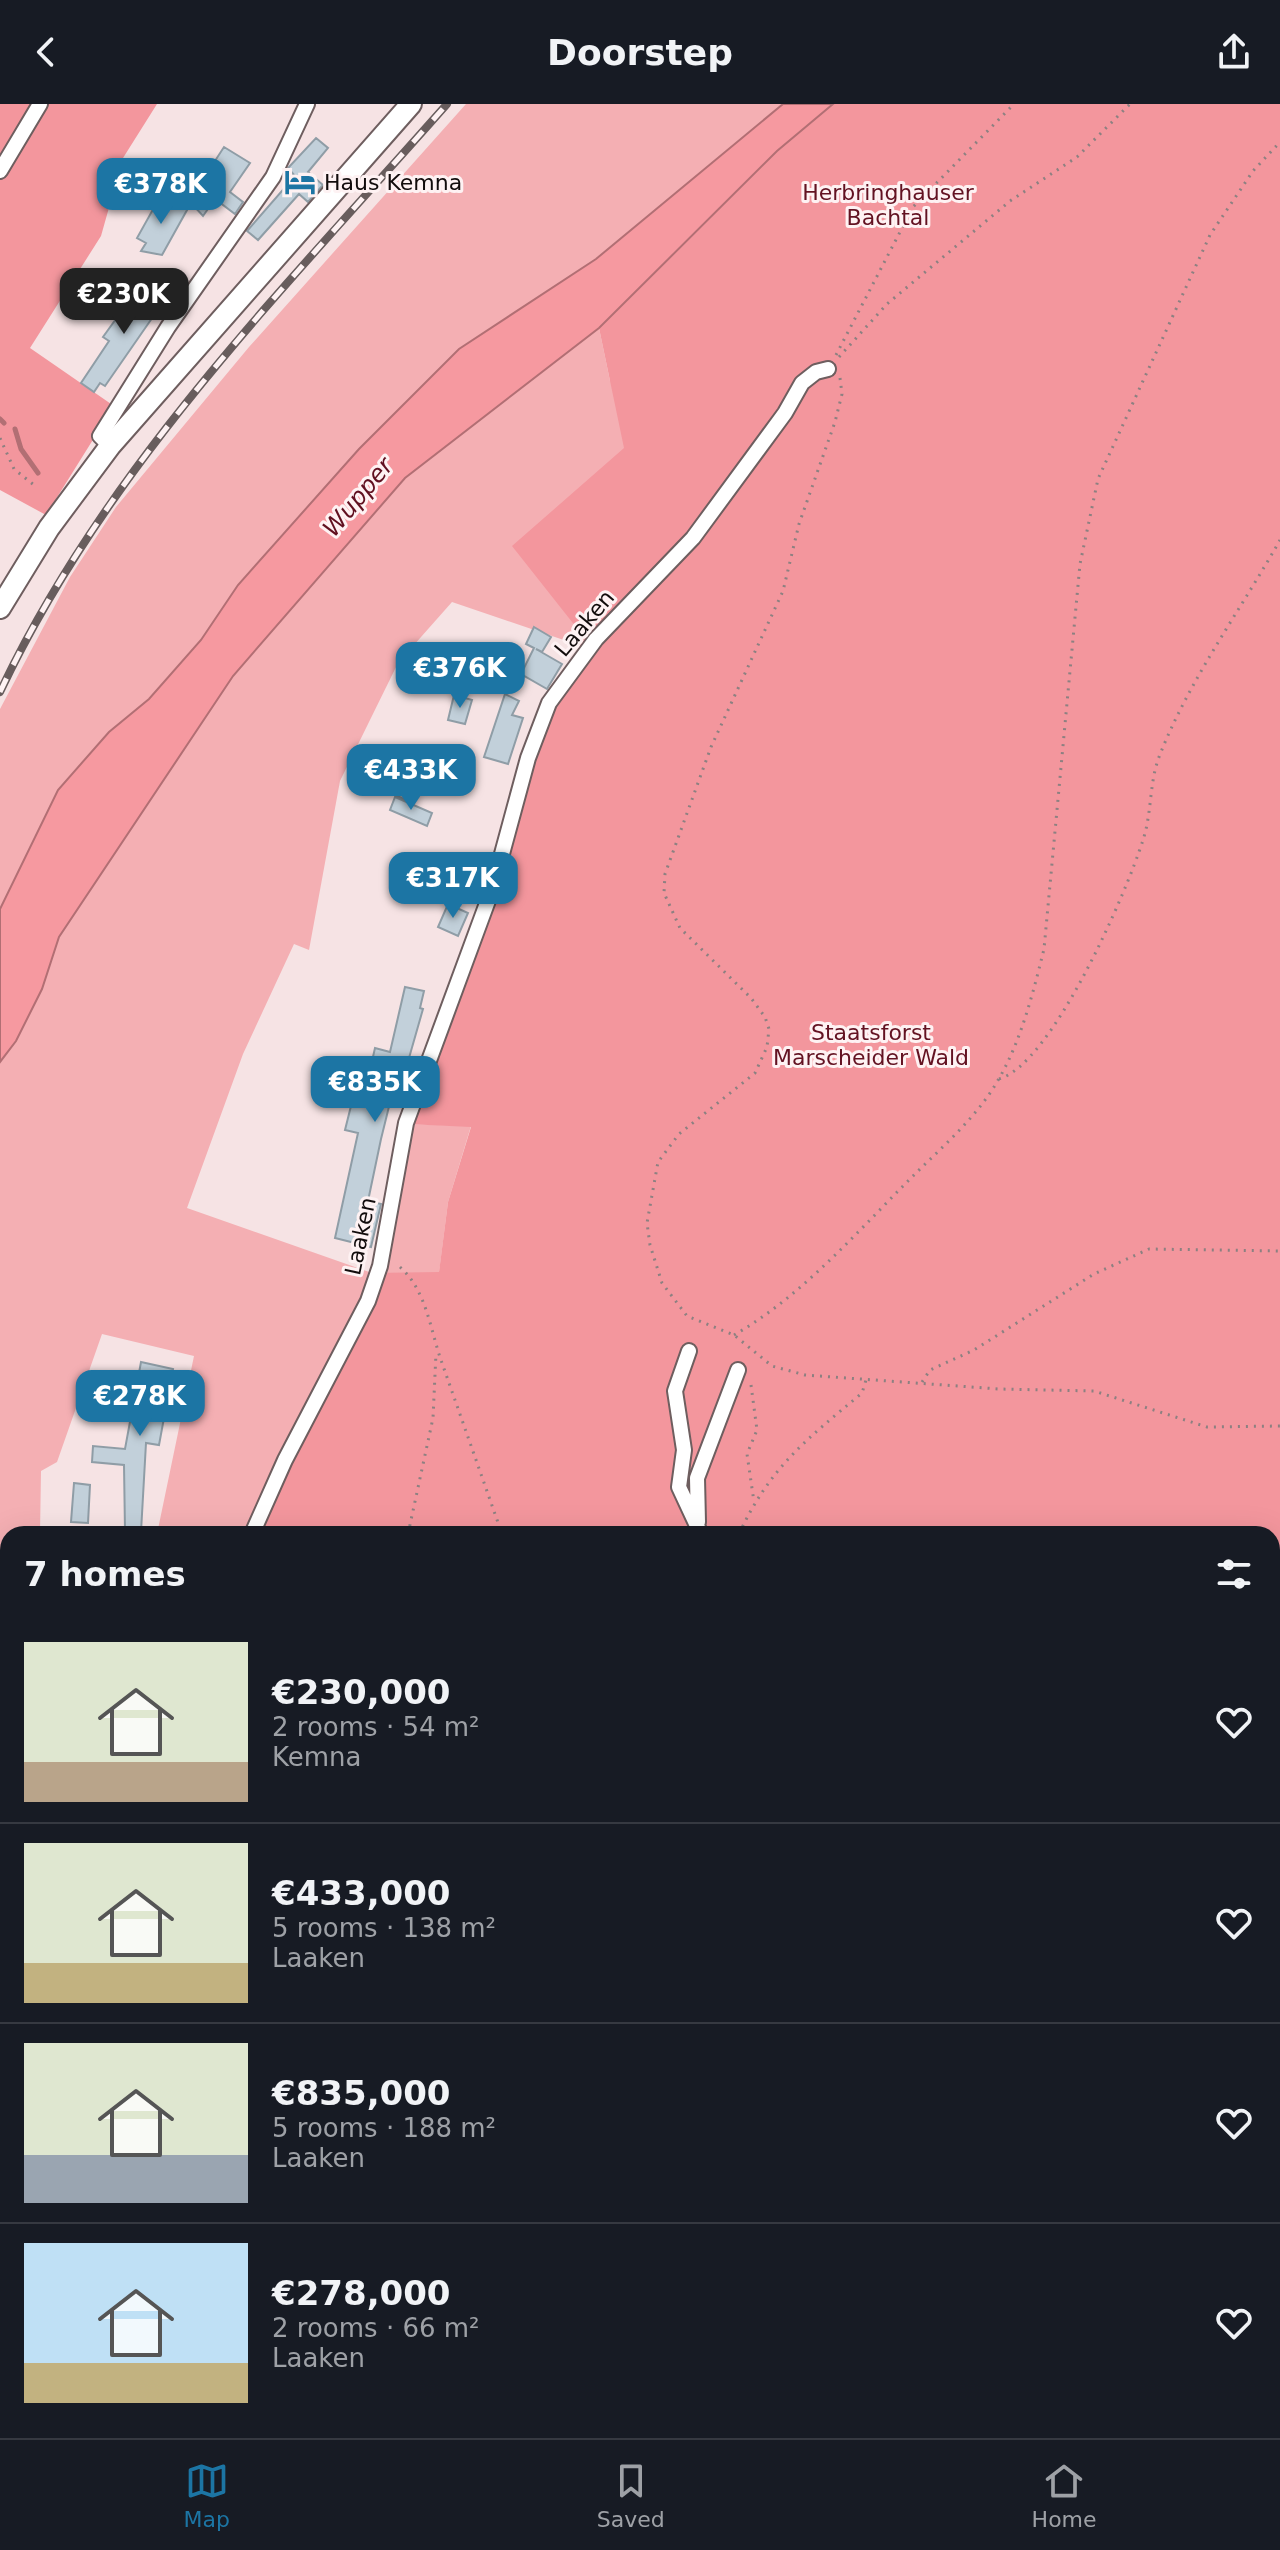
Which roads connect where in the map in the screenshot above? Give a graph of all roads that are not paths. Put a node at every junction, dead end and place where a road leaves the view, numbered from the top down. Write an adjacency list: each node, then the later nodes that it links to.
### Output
1 (40, 104): 4 (street)
2 (307, 104): 6 (street)
3 (411, 104): 6 (main road)
4 (0, 171)
5 (828, 369): 10 (street, Laaken)
6 (110, 446): 7 (main road)
7 (0, 608)
8 (689, 1351): 11 (street)
9 (738, 1370): 12 (street)
10 (256, 1526)
11 (695, 1526)
12 (698, 1526)

